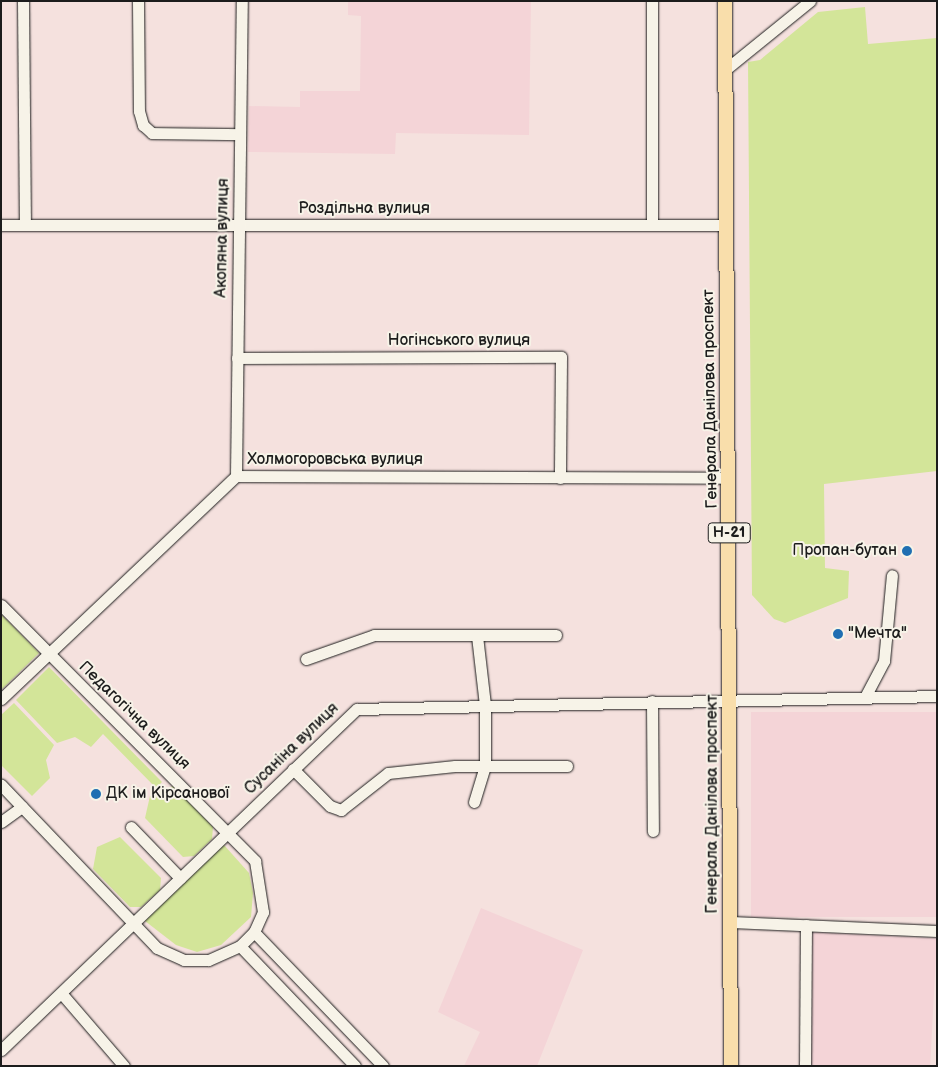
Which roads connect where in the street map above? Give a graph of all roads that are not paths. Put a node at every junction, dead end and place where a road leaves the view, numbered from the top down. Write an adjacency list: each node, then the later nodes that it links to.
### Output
1 (23, 1): 10 (street)
2 (138, 1): 8 (street)
3 (242, 1): 8 (street, Акопяна вулиця)
4 (652, 1): 12 (street)
5 (725, 1): 7 (main road, Генерала Данілова проспект / Н-21)
6 (810, 1): 7 (street)
7 (726, 69): 13 (main road, Генерала Данілова проспект / Н-21)
8 (240, 134): 11 (street, Акопяна вулиця)
9 (1, 225): 10 (street, Роздільна вулиця)
10 (25, 225): 11 (street, Роздільна вулиця)
11 (239, 225): 12 (street, Роздільна вулиця); 14 (street, Акопяна вулиця)
12 (652, 225): 13 (street, Роздільна вулиця)
13 (727, 225): 17 (main road, Генерала Данілова проспект / Н-21)
14 (238, 358): 15 (street, Акопяна вулиця); 16 (street, Ногінського вулиця)
15 (236, 476): 16 (street, Холмогоровська вулиця); 22 (street, Холмогоровська вулиця)
16 (560, 478): 17 (street, Холмогоровська вулиця)
17 (729, 478): 27 (main road, Генерала Данілова проспект / Н-21)
18 (892, 575): 25 (street)
19 (1, 605): 22 (street, Педагогічна вулиця)
20 (556, 635): 21 (street)
21 (477, 636): 23 (street); 29 (street)
22 (47, 654): 26 (street, Холмогоровська вулиця); 38 (street, Педагогічна вулиця)
23 (306, 659)
24 (937, 696): 25 (street, Сусаніна вулиця)
25 (865, 697): 27 (street, Сусаніна вулиця)
26 (1, 699)
27 (731, 699): 28 (street, Сусаніна вулиця); 41 (main road, Генерала Данілова проспект / Н-21)
28 (652, 701): 29 (street, Сусаніна вулиця); 39 (street)
29 (485, 706): 30 (street); 32 (street, Сусаніна вулиця)
30 (485, 766): 31 (street); 32 (street); 34 (street)
31 (567, 766)
32 (294, 770): 38 (street, Сусаніна вулиця)
33 (1, 785): 35 (street, Педагогічна вулиця)
34 (474, 802)
35 (22, 807): 36 (street); 42 (street, Педагогічна вулиця)
36 (1, 822)
37 (131, 827): 40 (street)
38 (229, 831): 40 (street, Сусаніна вулиця); 45 (street, Педагогічна вулиця)
39 (653, 831)
40 (180, 878): 42 (street, Сусаніна вулиця)
41 (731, 922): 43 (street); 52 (main road, Генерала Данілова проспект / Н-21)
42 (134, 923): 46 (street, Педагогічна вулиця); 47 (street, Сусаніна вулиця)
43 (806, 925): 44 (street); 53 (street)
44 (937, 931)
45 (254, 932): 46 (street, Педагогічна вулиця); 51 (street)
46 (240, 946): 49 (street)
47 (62, 994): 48 (street, Сусаніна вулиця); 50 (street)
48 (1, 1050)
49 (354, 1065)
50 (124, 1066)
51 (383, 1066)
52 (731, 1066)
53 (805, 1066)

